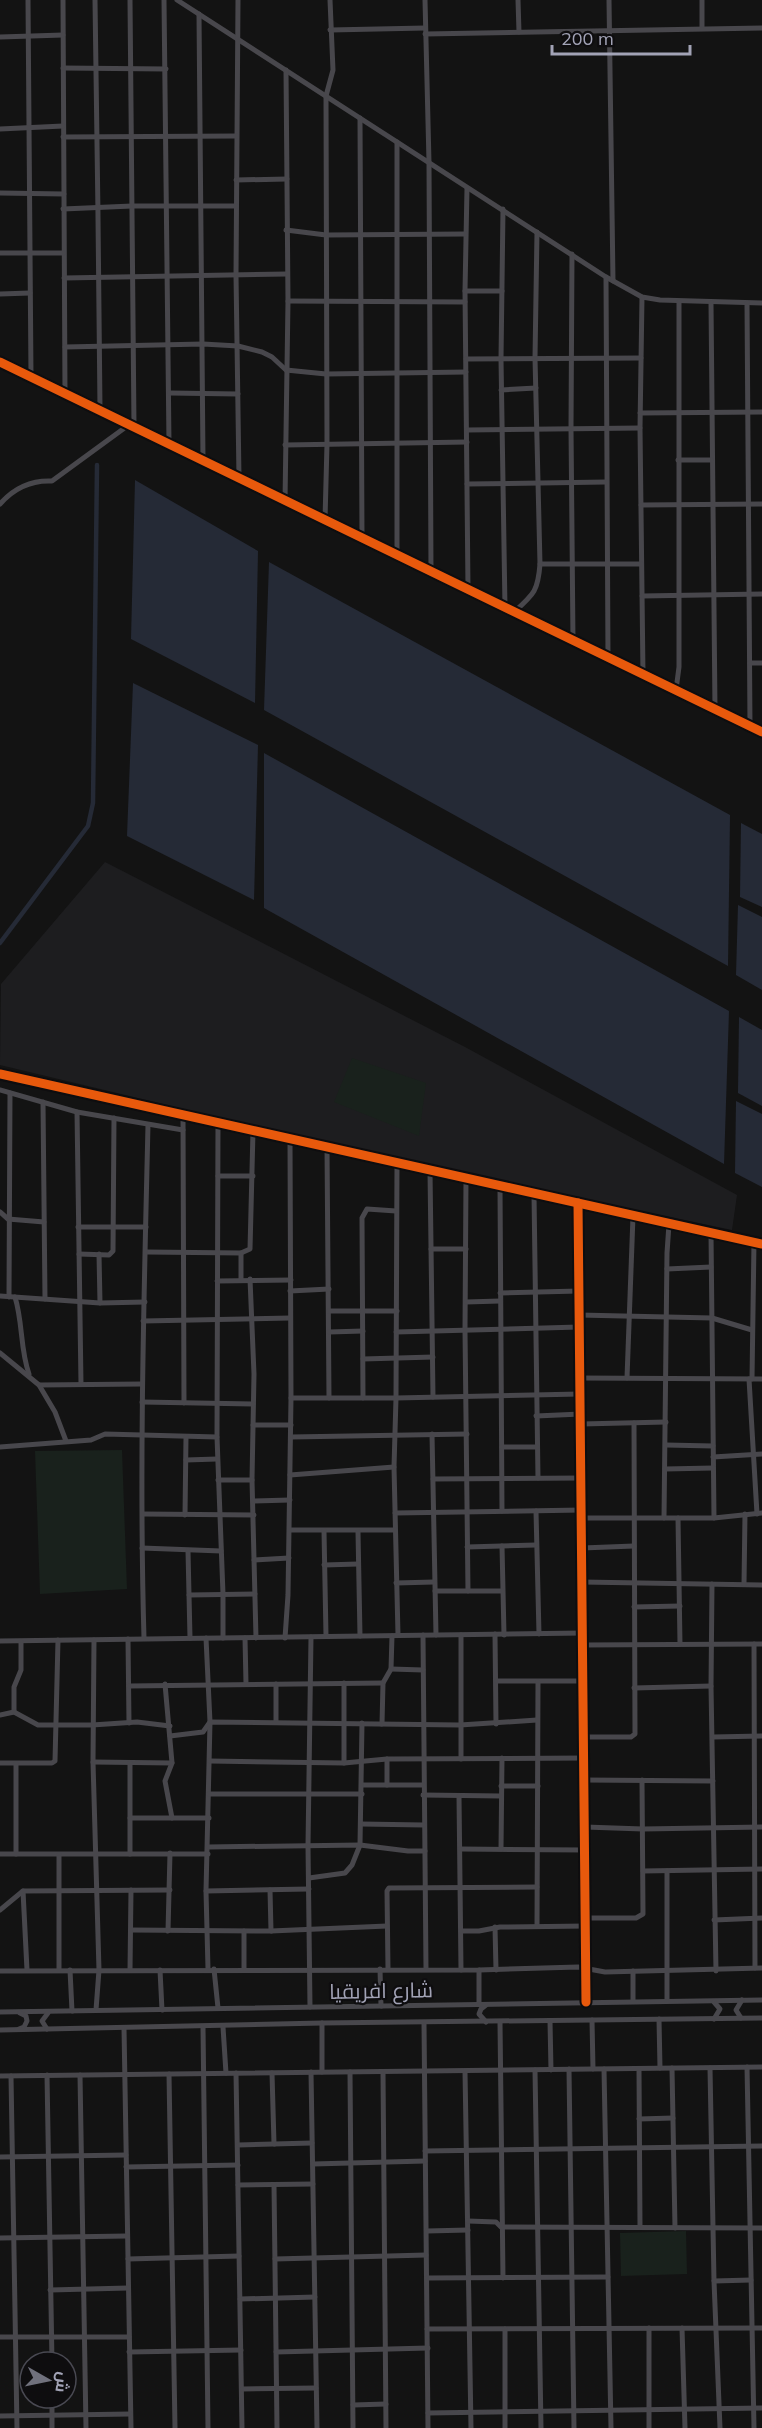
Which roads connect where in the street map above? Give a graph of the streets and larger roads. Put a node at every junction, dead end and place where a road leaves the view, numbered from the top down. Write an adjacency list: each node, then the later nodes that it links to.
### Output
1 (28, 0): 21 (street)
2 (63, 0): 20 (street)
3 (95, 0): 24 (street)
4 (130, 0): 26 (street)
5 (164, 0): 27 (street)
6 (177, 0): 13 (street)
7 (238, 0): 23 (street)
8 (330, 0): 16 (street)
9 (425, 0): 17 (street)
10 (518, 0): 19 (street)
11 (609, 0): 18 (street)
12 (702, 0): 14 (street)
13 (199, 14): 23 (street); 35 (street)
14 (702, 28): 15 (street); 18 (street)
15 (762, 28)
16 (330, 30): 17 (street); 29 (street)
17 (425, 31): 19 (street); 41 (street)
18 (609, 31): 19 (street); 74 (street)
19 (519, 32)
20 (63, 35): 21 (street); 25 (street)
21 (28, 36): 22 (street); 32 (street)
22 (0, 37)
23 (239, 39): 28 (street); 36 (street)
24 (96, 67): 25 (street); 26 (street); 38 (street)
25 (63, 68): 31 (street)
26 (132, 68): 27 (street); 39 (street)
27 (166, 69): 34 (street)
28 (286, 70): 29 (street); 42 (street)
29 (326, 96): 30 (street); 61 (street)
30 (360, 118): 40 (street); 57 (street)
31 (63, 126): 32 (street); 37 (street)
32 (28, 127): 33 (street); 46 (street)
33 (0, 129)
34 (167, 136): 35 (street); 39 (street); 51 (street)
35 (200, 136): 36 (street); 52 (street)
36 (236, 136): 43 (street)
37 (63, 137): 38 (street); 47 (street)
38 (99, 137): 39 (street); 50 (street)
39 (133, 137): 48 (street)
40 (397, 142): 41 (street); 58 (street)
41 (429, 162): 44 (street); 59 (street)
42 (287, 178): 43 (street); 55 (street)
43 (236, 180): 49 (street)
44 (468, 188): 54 (street); 60 (street)
45 (0, 193): 46 (street)
46 (29, 193): 47 (street); 63 (street)
47 (63, 194): 53 (street)
48 (132, 206): 50 (street); 51 (street); 68 (street)
49 (236, 206): 52 (street); 67 (street)
50 (97, 207): 53 (street); 73 (street)
51 (165, 207): 52 (street); 69 (street)
52 (202, 207): 70 (street)
53 (63, 209): 64 (street)
54 (503, 209): 56 (street); 76 (street)
55 (286, 230): 61 (street); 66 (street)
56 (537, 232): 65 (street); 96 (street)
57 (361, 234): 58 (street); 61 (street); 82 (street)
58 (396, 234): 59 (street); 86 (street)
59 (429, 234): 60 (street); 83 (street)
60 (465, 234): 75 (street)
61 (326, 235): 81 (street)
62 (0, 253): 63 (street)
63 (29, 253): 64 (street); 77 (street)
64 (63, 253): 72 (street)
65 (572, 254): 71 (street); 97 (street)
66 (287, 274): 67 (street); 80 (street)
67 (236, 275): 70 (street); 93 (street)
68 (132, 277): 69 (street); 73 (street); 90 (street)
69 (166, 277): 70 (street); 92 (street)
70 (202, 277): 91 (street)
71 (606, 277): 74 (street); 98 (street)
72 (64, 278): 73 (street); 94 (street)
73 (99, 278): 95 (street)
74 (613, 281): 79 (street)
75 (465, 291): 76 (street); 84 (street)
76 (502, 291): 101 (street)
77 (30, 293): 78 (street); 109 (street)
78 (0, 294)
79 (642, 297): 85 (street); 99 (street)
80 (288, 301): 81 (street); 103 (street)
81 (326, 302): 82 (street); 108 (street)
82 (360, 302): 86 (street); 106 (street)
83 (430, 302): 84 (street); 86 (street); 104 (street)
84 (465, 302): 100 (street)
85 (679, 302): 87 (street); 120 (street)
86 (397, 303): 107 (street)
87 (711, 303): 88 (street); 121 (street)
88 (747, 303): 89 (street); 117 (street)
89 (762, 303)
90 (134, 345): 92 (street); 95 (street); 122 (street)
91 (203, 345): 92 (street); 93 (street); 115 (street)
92 (169, 346): 113 (street)
93 (238, 346): 103 (street); 114 (street)
94 (65, 347): 95 (street); 112 (street)
95 (100, 347): 116 (street)
96 (535, 358): 97 (street); 101 (street); 110 (street)
97 (571, 358): 98 (street); 123 (street)
98 (605, 358): 99 (street); 127 (street)
99 (641, 358): 119 (street)
100 (466, 359): 101 (street); 105 (street)
101 (501, 359): 111 (street)
102 (0, 362): 109 (street)
103 (286, 370): 108 (street); 135 (street)
104 (429, 372): 105 (street); 107 (street); 129 (street)
105 (466, 372): 128 (street)
106 (360, 373): 107 (street); 108 (street); 132 (street)
107 (396, 373): 133 (street)
108 (326, 374): 134 (street)
109 (31, 376): 112 (street)
110 (536, 388): 111 (street); 126 (street)
111 (501, 390): 125 (street)
112 (65, 393): 116 (street)
113 (170, 393): 115 (street); 131 (street)
114 (238, 394): 115 (street); 139 (street)
115 (203, 395): 136 (street)
116 (100, 409): 122 (street)
117 (746, 412): 118 (street); 121 (street); 149 (street)
118 (762, 412)
119 (640, 413): 120 (street); 124 (street)
120 (678, 413): 121 (street); 137 (street)
121 (711, 413): 138 (street)
122 (132, 425): 131 (street); 146 (street)
123 (571, 428): 126 (street); 127 (street); 141 (street)
124 (640, 428): 127 (street); 151 (street)
125 (502, 429): 126 (street); 128 (street); 143 (street)
126 (537, 429): 144 (street)
127 (606, 429): 140 (street)
128 (467, 430): 130 (street)
129 (429, 442): 130 (street); 133 (street); 159 (street)
130 (467, 442): 142 (street)
131 (169, 443): 136 (street)
132 (360, 443): 133 (street); 134 (street); 153 (street)
133 (395, 443): 154 (street)
134 (327, 444): 135 (street); 152 (street)
135 (285, 445): 145 (street)
136 (203, 460): 139 (street)
137 (678, 460): 138 (street); 147 (street)
138 (711, 460): 148 (street)
139 (239, 478): 145 (street)
140 (606, 482): 141 (street); 157 (street)
141 (571, 483): 144 (street); 156 (street)
142 (467, 484): 143 (street); 160 (street)
143 (504, 484): 144 (street); 166 (street)
144 (537, 484): 155 (street)
145 (285, 501): 152 (street)
146 (0, 504)
147 (678, 504): 148 (street); 151 (street); 164 (street)
148 (712, 504): 149 (street); 161 (street)
149 (747, 504): 150 (street); 162 (street)
150 (762, 504)
151 (641, 505): 158 (street)
152 (325, 520): 153 (street)
153 (362, 538): 154 (street)
154 (397, 555): 159 (street)
155 (540, 564): 156 (street); 167 (street)
156 (571, 564): 157 (street); 168 (street)
157 (607, 564): 158 (street); 169 (street)
158 (641, 564): 165 (street)
159 (431, 571): 160 (street)
160 (468, 589): 166 (street)
161 (713, 594): 162 (street); 164 (street); 174 (street)
162 (748, 594): 163 (street); 170 (street)
163 (762, 594)
164 (679, 595): 165 (street); 173 (street)
165 (642, 596): 172 (street)
166 (505, 608): 167 (street)
167 (514, 612): 168 (street)
168 (573, 641): 169 (street)
169 (608, 658): 172 (street)
170 (750, 663): 171 (street); 175 (street)
171 (762, 663)
172 (643, 674): 173 (street)
173 (676, 690): 174 (street)
174 (715, 710): 175 (street)
175 (750, 726): 176 (street)
176 (762, 732)
177 (0, 1074): 182 (street)
178 (0, 1090): 179 (street)
179 (10, 1093): 180 (street); 201 (street)
180 (44, 1102): 181 (street); 202 (street)
181 (77, 1112): 183 (street); 204 (street)
182 (183, 1115): 184 (street); 186 (street)
183 (114, 1118): 185 (street); 206 (street)
184 (218, 1123): 187 (street); 192 (street)
185 (148, 1125): 186 (street); 205 (street)
186 (183, 1130): 213 (street)
187 (253, 1131): 188 (street); 193 (street)
188 (290, 1139): 189 (street); 222 (street)
189 (327, 1147): 190 (street); 224 (street)
190 (397, 1164): 191 (street); 198 (street)
191 (430, 1171): 194 (street); 210 (street)
192 (218, 1176): 193 (street); 214 (street)
193 (253, 1176): 215 (street)
194 (466, 1179): 195 (street); 211 (street)
195 (500, 1186): 196 (street); 227 (street)
196 (534, 1194): 197 (street); 228 (street)
197 (578, 1203): 200 (street); 226 (street)
198 (396, 1211): 238 (street); 239 (street)
199 (0, 1212): 201 (street)
200 (633, 1216): 203 (street); 241 (street)
201 (8, 1219): 202 (street); 230 (street)
202 (44, 1222): 231 (street)
203 (669, 1224): 207 (street); 219 (street)
204 (78, 1227): 206 (street); 216 (street)
205 (146, 1227): 206 (street); 212 (street)
206 (113, 1228): 217 (street)
207 (711, 1233): 208 (street); 218 (street)
208 (754, 1242): 209 (street); 253 (street)
209 (762, 1244)
210 (432, 1249): 211 (street); 258 (street)
211 (466, 1249): 235 (street)
212 (147, 1252): 213 (street); 234 (street)
213 (183, 1253): 214 (street); 248 (street)
214 (217, 1253): 215 (street); 223 (street)
215 (241, 1253): 221 (street)
216 (79, 1254): 217 (street); 232 (street)
217 (99, 1254): 236 (street)
218 (711, 1267): 219 (street); 244 (street)
219 (667, 1269): 243 (street)
220 (250, 1279): 221 (street); 222 (street); 245 (street)
221 (241, 1280): 223 (street)
222 (291, 1280): 225 (street)
223 (217, 1281): 247 (street)
224 (329, 1289): 225 (street); 237 (street)
225 (290, 1291): 242 (street)
226 (579, 1291): 228 (street); 240 (street)
227 (500, 1293): 228 (street); 233 (street)
228 (534, 1293): 252 (street)
229 (0, 1296): 230 (street)
230 (12, 1297): 231 (street); 263 (street)
231 (45, 1299): 232 (street)
232 (80, 1301): 236 (street); 271 (street)
233 (500, 1301): 235 (street); 251 (street)
234 (145, 1302): 236 (street); 246 (street)
235 (465, 1302): 254 (street)
236 (100, 1303)
237 (329, 1311): 238 (street); 256 (street)
238 (363, 1311): 239 (street); 255 (street)
239 (397, 1311): 257 (street)
240 (579, 1316): 241 (street); 249 (street)
241 (629, 1316): 243 (street); 265 (street)
242 (290, 1318): 245 (street); 278 (street)
243 (666, 1318): 244 (street); 266 (street)
244 (712, 1318): 253 (street); 267 (street)
245 (250, 1320): 247 (street); 285 (street)
246 (143, 1321): 248 (street); 272 (street)
247 (218, 1321): 248 (street); 284 (street)
248 (184, 1322): 283 (street)
249 (579, 1327): 252 (street); 264 (street)
250 (762, 1327): 253 (street)
251 (500, 1328): 252 (street); 254 (street); 275 (street)
252 (535, 1328): 276 (street)
253 (752, 1328): 268 (street)
254 (465, 1330): 258 (street); 274 (street)
255 (363, 1331): 256 (street); 262 (street)
256 (329, 1332): 279 (street)
257 (396, 1332): 258 (street); 261 (street)
258 (433, 1332): 260 (street)
259 (0, 1353): 263 (street)
260 (433, 1357): 261 (street); 277 (street)
261 (395, 1358): 262 (street); 281 (street)
262 (363, 1359): 280 (street)
263 (29, 1376): 270 (street)
264 (580, 1378): 265 (street); 273 (street)
265 (627, 1378): 266 (street)
266 (665, 1379): 267 (street); 288 (street)
267 (712, 1379): 268 (street); 302 (street)
268 (751, 1379): 269 (street); 306 (street)
269 (762, 1379)
270 (39, 1384): 271 (street); 300 (street)
271 (81, 1384): 272 (street)
272 (142, 1384): 282 (street)
273 (580, 1394): 276 (street); 286 (street)
274 (466, 1395): 275 (street); 277 (street); 296 (street)
275 (501, 1395): 276 (street); 304 (street)
276 (536, 1395): 287 (street)
277 (433, 1397): 281 (street)
278 (291, 1398): 279 (street); 292 (street)
279 (329, 1398): 280 (street)
280 (363, 1398): 281 (street)
281 (396, 1398): 294 (street)
282 (142, 1402): 283 (street); 293 (street)
283 (184, 1403): 284 (street)
284 (217, 1404): 285 (street); 298 (street)
285 (253, 1404): 291 (street)
286 (581, 1414): 287 (street); 289 (street)
287 (536, 1416): 305 (street)
288 (666, 1422): 290 (street); 301 (street)
289 (581, 1424): 290 (street); 317 (street)
290 (634, 1424): 337 (street)
291 (254, 1425): 292 (street); 320 (street)
292 (291, 1425): 299 (street)
293 (143, 1434): 297 (street); 300 (street); 331 (street)
294 (394, 1434): 295 (street); 299 (street); 311 (street)
295 (432, 1434): 296 (street); 318 (street)
296 (467, 1434): 321 (street)
297 (186, 1437): 298 (street); 310 (street)
298 (217, 1437): 309 (street)
299 (291, 1437): 314 (street)
300 (66, 1441): 303 (street)
301 (666, 1445): 302 (street); 313 (street)
302 (713, 1446): 308 (street)
303 (0, 1447)
304 (502, 1447): 305 (street); 315 (street)
305 (537, 1447): 316 (street)
306 (753, 1454): 307 (street); 308 (street); 330 (street)
307 (762, 1454)
308 (713, 1456): 312 (street)
309 (217, 1459): 310 (street); 319 (street)
310 (186, 1460): 333 (street)
311 (394, 1467): 314 (street); 329 (street)
312 (713, 1468): 313 (street); 340 (street)
313 (665, 1469): 338 (street)
314 (290, 1476): 322 (street)
315 (502, 1478): 316 (street); 321 (street); 325 (street)
316 (538, 1478): 317 (street)
317 (582, 1478): 324 (street)
318 (433, 1479): 321 (street); 327 (street)
319 (218, 1480): 320 (street); 334 (street)
320 (252, 1480): 323 (street)
321 (466, 1480): 328 (street)
322 (290, 1500): 323 (street); 341 (street)
323 (253, 1501): 335 (street)
324 (582, 1510): 326 (street); 336 (street)
325 (502, 1511): 326 (street); 328 (street)
326 (536, 1511): 345 (street)
327 (433, 1512): 328 (street); 329 (street); 358 (street)
328 (466, 1512): 348 (street)
329 (394, 1513): 342 (street)
330 (759, 1513): 332 (street)
331 (143, 1514): 333 (street); 349 (street)
332 (745, 1514): 340 (street); 363 (street)
333 (185, 1515): 334 (street)
334 (220, 1515): 335 (street); 352 (street)
335 (254, 1515): 354 (street)
336 (582, 1518): 337 (street); 350 (street)
337 (633, 1518): 338 (street); 347 (street)
338 (664, 1518): 339 (street)
339 (678, 1518): 340 (street); 360 (street)
340 (714, 1518)
341 (290, 1530): 343 (street); 353 (street)
342 (395, 1530): 344 (street); 361 (street)
343 (324, 1531): 344 (street); 356 (street)
344 (358, 1532): 355 (street)
345 (536, 1545): 346 (street); 375 (street)
346 (502, 1546): 348 (street); 367 (street)
347 (634, 1546): 350 (street); 357 (street)
348 (467, 1547): 366 (street)
349 (142, 1548): 351 (street); 384 (street)
350 (582, 1548): 359 (street)
351 (188, 1551): 352 (street); 370 (street)
352 (221, 1551): 368 (street)
353 (289, 1558): 354 (street); 390 (street)
354 (254, 1560): 369 (street)
355 (358, 1564): 356 (street); 383 (street)
356 (324, 1565): 382 (street)
357 (634, 1581): 359 (street); 360 (street); 372 (street)
358 (434, 1582): 361 (street); 365 (street)
359 (582, 1582): 373 (street)
360 (679, 1582): 362 (street); 371 (street)
361 (396, 1583): 376 (street)
362 (712, 1584): 363 (street); 396 (street)
363 (744, 1584): 364 (street)
364 (762, 1585)
365 (435, 1591): 366 (street); 378 (street)
366 (468, 1591): 367 (street)
367 (502, 1591): 380 (street)
368 (223, 1594): 369 (street); 370 (street); 387 (street)
369 (255, 1594): 389 (street)
370 (189, 1595): 385 (street)
371 (680, 1606): 372 (street); 398 (street)
372 (634, 1607): 397 (street)
373 (583, 1633): 375 (street); 401 (street)
374 (495, 1634): 379 (street); 380 (street); 404 (street)
375 (539, 1634): 380 (street)
376 (395, 1635): 377 (street); 383 (street); 402 (street)
377 (423, 1635): 378 (street); 403 (street)
378 (436, 1635): 379 (street)
379 (461, 1635): 433 (street)
380 (504, 1635)
381 (311, 1636): 382 (street); 390 (street); 408 (street)
382 (326, 1636): 383 (street)
383 (360, 1636)
384 (144, 1638): 385 (street); 391 (street)
385 (190, 1638): 386 (street)
386 (206, 1638): 387 (street); 413 (street)
387 (223, 1638): 388 (street)
388 (245, 1638): 389 (street); 412 (street)
389 (256, 1638): 390 (street)
390 (285, 1638)
391 (128, 1639): 393 (street); 414 (street)
392 (58, 1640): 393 (street); 395 (street); 430 (street)
393 (94, 1640): 431 (street)
394 (0, 1641): 395 (street)
395 (21, 1642): 419 (street)
396 (712, 1643): 398 (street); 399 (street); 415 (street)
397 (635, 1644): 398 (street); 401 (street); 418 (street)
398 (680, 1644)
399 (754, 1644): 400 (street); 416 (street)
400 (762, 1644)
401 (583, 1646): 405 (street)
402 (391, 1669): 403 (street); 410 (street)
403 (423, 1670): 432 (street)
404 (497, 1681): 406 (street); 429 (street)
405 (584, 1681): 406 (street); 438 (street)
406 (538, 1682): 421 (street)
407 (276, 1683): 408 (street); 412 (street); 423 (street)
408 (309, 1683): 409 (street); 425 (street)
409 (344, 1683): 410 (street); 426 (street)
410 (383, 1683): 428 (street)
411 (165, 1684): 413 (street); 414 (street); 434 (street)
412 (246, 1684): 413 (street)
413 (208, 1685): 422 (street)
414 (129, 1686): 424 (street)
415 (711, 1686): 418 (street); 439 (street)
416 (754, 1686): 417 (street); 436 (street)
417 (762, 1686)
418 (634, 1688): 438 (street)
419 (14, 1712): 420 (street); 430 (street)
420 (0, 1715)
421 (537, 1720): 429 (street); 441 (street)
422 (210, 1722): 423 (street); 435 (street); 447 (street)
423 (276, 1722): 425 (street)
424 (129, 1723): 431 (street); 434 (street)
425 (309, 1723): 426 (street); 448 (street)
426 (345, 1723): 427 (street); 453 (street)
427 (362, 1723): 428 (street); 446 (street)
428 (382, 1724): 432 (street)
429 (496, 1724): 433 (street)
430 (58, 1725): 431 (street); 454 (street)
431 (92, 1725): 449 (street)
432 (422, 1725): 433 (street); 444 (street)
433 (460, 1725): 445 (street)
434 (170, 1726): 435 (street)
435 (170, 1736): 452 (street)
436 (754, 1736): 437 (street); 439 (street); 475 (street)
437 (762, 1736)
438 (585, 1737): 442 (street)
439 (713, 1737): 457 (street)
440 (502, 1758): 441 (street); 445 (street); 461 (street)
441 (538, 1758): 442 (street); 462 (street)
442 (585, 1758): 455 (street)
443 (387, 1759): 444 (street); 446 (street); 459 (street)
444 (423, 1759): 445 (street); 460 (street)
445 (461, 1759)
446 (363, 1760): 453 (street); 458 (street)
447 (210, 1761): 448 (street); 463 (street)
448 (309, 1761): 453 (street); 465 (street)
449 (93, 1762): 451 (street); 493 (street)
450 (0, 1763): 454 (street)
451 (130, 1763): 452 (street); 469 (street)
452 (172, 1763): 470 (street)
453 (344, 1763)
454 (16, 1764): 489 (street)
455 (585, 1780): 456 (street); 474 (street)
456 (642, 1780): 457 (street); 477 (street)
457 (713, 1781): 478 (street)
458 (362, 1785): 459 (street); 464 (street)
459 (387, 1785): 460 (street)
460 (423, 1785): 466 (street)
461 (501, 1786): 462 (street); 468 (street)
462 (538, 1786): 484 (street)
463 (209, 1794): 465 (street); 471 (street)
464 (362, 1794): 465 (street); 472 (street)
465 (308, 1795): 481 (street)
466 (423, 1795): 467 (street); 473 (street)
467 (459, 1796): 468 (street); 482 (street)
468 (501, 1796): 483 (street)
469 (130, 1818): 470 (street); 490 (street)
470 (172, 1818): 471 (street)
471 (209, 1818): 480 (street)
472 (361, 1824): 473 (street); 479 (street)
473 (424, 1825): 486 (street)
474 (585, 1827): 477 (street); 485 (street)
475 (755, 1827): 476 (street); 478 (street); 495 (street)
476 (762, 1827)
477 (643, 1829): 478 (street); 497 (street)
478 (714, 1829): 494 (street)
479 (360, 1845): 481 (street); 486 (street); 498 (street)
480 (208, 1846): 481 (street); 491 (street)
481 (308, 1846): 498 (street)
482 (461, 1849): 483 (street); 499 (street)
483 (501, 1849): 484 (street)
484 (537, 1849): 485 (street); 501 (street)
485 (585, 1850): 511 (street)
486 (425, 1851): 500 (street)
487 (170, 1853): 490 (street); 491 (street); 505 (street)
488 (0, 1854): 489 (street)
489 (16, 1854): 492 (street)
490 (130, 1854): 493 (street)
491 (208, 1854): 509 (street)
492 (58, 1855): 493 (street); 503 (street)
493 (95, 1855): 508 (street)
494 (714, 1869): 495 (street); 496 (street); 513 (street)
495 (759, 1869): 512 (street)
496 (667, 1871): 497 (street); 541 (street)
497 (643, 1872): 511 (street)
498 (309, 1878): 502 (street)
499 (461, 1886): 500 (street); 501 (street); 524 (street)
500 (426, 1887): 514 (street); 537 (street)
501 (537, 1887): 515 (street)
502 (309, 1889): 506 (street); 518 (street)
503 (59, 1890): 507 (street); 508 (street); 530 (street)
504 (131, 1890): 505 (street); 508 (street); 519 (street)
505 (170, 1890): 521 (street)
506 (270, 1890): 509 (street); 523 (street)
507 (23, 1891): 510 (street); 543 (street)
508 (96, 1891): 532 (street)
509 (206, 1891): 522 (street)
510 (0, 1910)
511 (586, 1918): 516 (street)
512 (759, 1918): 513 (street); 526 (street)
513 (714, 1920): 545 (street)
514 (387, 1926): 518 (street); 529 (street)
515 (537, 1926): 516 (street); 517 (street)
516 (586, 1926): 525 (street)
517 (495, 1927): 524 (street); 540 (street)
518 (309, 1929): 523 (street); 536 (street)
519 (131, 1930): 521 (street); 533 (street)
520 (244, 1930): 522 (street); 523 (street); 535 (street)
521 (168, 1931): 522 (street)
522 (208, 1931): 527 (street)
523 (271, 1931)
524 (460, 1931): 538 (street)
525 (586, 1968): 540 (street); 544 (street); 551 (street)
526 (759, 1968): 545 (street)
527 (211, 1969): 534 (street); 535 (street); 556 (street)
528 (380, 1969): 529 (street); 536 (street); 554 (street)
529 (388, 1969): 537 (street)
530 (58, 1970): 531 (street); 543 (street)
531 (70, 1970): 532 (street); 559 (street)
532 (99, 1970): 533 (street); 557 (street)
533 (130, 1970): 534 (street)
534 (160, 1970): 558 (street)
535 (244, 1970): 536 (street)
536 (309, 1970): 555 (street)
537 (426, 1970): 538 (street)
538 (461, 1970): 539 (street)
539 (479, 1970): 540 (street); 552 (street)
540 (496, 1970)
541 (668, 1970): 544 (street); 545 (street); 549 (street)
542 (0, 1971): 543 (street)
543 (27, 1971)
544 (633, 1971): 548 (street)
545 (716, 1971)
546 (742, 2000): 547 (street, شارع افريقيا); 550 (street, شارع افريقيا); 563 (street)
547 (762, 2000)
548 (633, 2001): 549 (street, شارع افريقيا); 551 (street, شارع افريقيا)
549 (667, 2001): 550 (street, شارع افريقيا)
550 (713, 2001): 566 (street)
551 (586, 2002): 553 (street, شارع افريقيا)
552 (479, 2004): 553 (street, شارع افريقيا); 554 (street, شارع افريقيا)
553 (488, 2004): 569 (street)
554 (381, 2006): 555 (street, شارع افريقيا)
555 (310, 2007): 556 (street, شارع افريقيا)
556 (218, 2008): 558 (street, شارع افريقيا)
557 (96, 2010): 558 (street, شارع افريقيا); 559 (street, شارع افريقيا)
558 (162, 2010)
559 (72, 2011): 562 (street, شارع افريقيا)
560 (0, 2012): 561 (street, شارع افريقيا)
561 (17, 2012): 562 (street, شارع افريقيا); 578 (street)
562 (50, 2012): 576 (street)
563 (741, 2018): 564 (street, شارع افريقيا); 566 (street, شارع افريقيا)
564 (762, 2018)
565 (659, 2019): 566 (street, شارع افريقيا); 567 (street, شارع افريقيا); 582 (street)
566 (714, 2019)
567 (592, 2020): 568 (street, شارع افريقيا); 586 (street)
568 (550, 2021): 570 (street, شارع افريقيا); 590 (street)
569 (486, 2022): 570 (street, شارع افريقيا); 572 (street, شارع افريقيا)
570 (500, 2022): 588 (street)
571 (322, 2023): 572 (street, شارع افريقيا); 574 (street, شارع افريقيا); 594 (street)
572 (423, 2023): 591 (street)
573 (202, 2027): 574 (street, شارع افريقيا); 575 (street, شارع افريقيا); 601 (street)
574 (223, 2027): 597 (street)
575 (124, 2028): 576 (street, شارع افريقيا); 604 (street)
576 (49, 2029): 578 (street, شارع افريقيا)
577 (0, 2030): 578 (street, شارع افريقيا)
578 (17, 2030)
579 (747, 2067): 580 (street); 584 (street); 612 (street)
580 (762, 2067)
581 (639, 2068): 582 (street); 587 (street); 608 (street)
582 (660, 2068): 583 (street)
583 (672, 2068): 584 (street); 607 (street)
584 (710, 2068): 615 (street)
585 (569, 2069): 586 (street); 590 (street); 619 (street)
586 (593, 2069): 587 (street)
587 (604, 2069): 616 (street)
588 (501, 2070): 589 (street); 592 (street); 621 (street)
589 (535, 2070): 590 (street); 618 (street)
590 (551, 2070)
591 (424, 2071): 592 (street); 596 (street); 622 (street)
592 (465, 2071): 620 (street)
593 (311, 2072): 594 (street); 599 (street); 609 (street)
594 (322, 2072): 595 (street)
595 (350, 2072): 596 (street); 630 (street)
596 (383, 2072): 629 (street)
597 (226, 2073): 598 (street); 601 (street)
598 (236, 2073): 599 (street); 611 (street)
599 (273, 2073): 610 (street)
600 (170, 2074): 601 (street); 604 (street); 634 (street)
601 (203, 2074): 633 (street)
602 (47, 2075): 603 (street); 606 (street); 625 (street)
603 (80, 2075): 604 (street); 624 (street)
604 (125, 2075): 623 (street)
605 (0, 2076): 606 (street)
606 (11, 2076): 627 (street)
607 (673, 2118): 608 (street); 614 (street)
608 (639, 2119): 617 (street)
609 (312, 2143): 610 (street); 632 (street)
610 (274, 2144): 611 (street)
611 (238, 2145): 631 (street)
612 (748, 2146): 613 (street); 615 (street); 647 (street)
613 (762, 2146)
614 (673, 2147): 615 (street); 617 (street); 645 (street)
615 (712, 2147): 646 (street)
616 (605, 2148): 617 (street); 619 (street); 643 (street)
617 (639, 2148): 644 (street)
618 (536, 2149): 619 (street); 621 (street); 641 (street)
619 (570, 2149): 642 (street)
620 (466, 2150): 621 (street); 622 (street); 639 (street)
621 (501, 2150): 640 (street)
622 (425, 2151): 628 (street)
623 (126, 2154): 624 (street); 635 (street)
624 (80, 2155): 625 (street); 653 (street)
625 (47, 2156): 627 (street); 652 (street)
626 (0, 2157): 627 (street)
627 (12, 2157): 655 (street)
628 (425, 2161): 629 (street); 650 (street)
629 (384, 2162): 630 (street); 659 (street)
630 (350, 2163): 632 (street); 658 (street)
631 (238, 2164): 633 (street); 638 (street)
632 (313, 2164): 637 (street)
633 (204, 2165): 634 (street); 660 (street)
634 (171, 2166): 635 (street); 662 (street)
635 (126, 2167): 651 (street)
636 (274, 2184): 637 (street); 638 (street); 664 (street)
637 (313, 2184): 661 (street)
638 (238, 2185): 657 (street)
639 (468, 2221): 640 (street); 649 (street)
640 (501, 2227): 641 (street); 669 (street)
641 (537, 2227): 642 (street); 670 (street)
642 (572, 2227): 643 (street); 666 (street)
643 (607, 2227): 644 (street); 667 (street)
644 (640, 2228): 645 (street)
645 (675, 2228): 646 (street)
646 (714, 2228): 647 (street); 672 (street)
647 (750, 2228): 648 (street); 671 (street)
648 (762, 2228)
649 (468, 2230): 650 (street); 665 (street)
650 (427, 2231): 656 (street)
651 (127, 2236): 653 (street); 663 (street)
652 (49, 2237): 653 (street); 655 (street); 675 (street)
653 (82, 2237): 674 (street)
654 (0, 2238): 655 (street)
655 (14, 2238): 691 (street)
656 (426, 2255): 659 (street); 668 (street)
657 (239, 2256): 660 (street); 678 (street)
658 (351, 2256): 659 (street); 661 (street); 697 (street)
659 (384, 2256): 695 (street)
660 (206, 2257): 662 (street); 701 (street)
661 (314, 2257): 664 (street); 676 (street)
662 (172, 2258): 663 (street); 703 (street)
663 (128, 2259): 673 (street)
664 (275, 2259): 677 (street)
665 (469, 2277): 668 (street); 669 (street); 688 (street)
666 (573, 2277): 667 (street); 670 (street); 680 (street)
667 (608, 2277): 681 (street)
668 (427, 2278): 687 (street)
669 (503, 2278): 670 (street)
670 (537, 2278): 679 (street)
671 (751, 2280): 672 (street); 685 (street)
672 (714, 2281): 684 (street)
673 (128, 2288): 674 (street); 692 (street)
674 (84, 2289): 675 (street); 694 (street)
675 (50, 2290): 693 (street)
676 (315, 2297): 677 (street); 700 (street)
677 (275, 2298): 678 (street); 704 (street)
678 (240, 2299): 699 (street)
679 (538, 2328): 680 (street); 689 (street); 717 (street)
680 (572, 2328): 681 (street); 718 (street)
681 (609, 2328): 682 (street); 715 (street)
682 (649, 2328): 683 (street); 716 (street)
683 (682, 2328): 684 (street); 712 (street)
684 (717, 2328): 685 (street); 713 (street)
685 (752, 2328): 686 (street); 710 (street)
686 (762, 2328)
687 (427, 2329): 688 (street); 696 (street)
688 (470, 2329): 689 (street); 719 (street)
689 (505, 2329): 720 (street)
690 (0, 2337): 691 (street)
691 (15, 2337): 693 (street); 724 (street)
692 (129, 2337): 694 (street); 702 (street)
693 (51, 2338): 694 (street); 698 (street)
694 (84, 2338): 726 (street)
695 (385, 2348): 696 (street); 697 (street); 708 (street)
696 (428, 2348): 721 (street)
697 (352, 2349): 700 (street); 709 (street)
698 (52, 2350)
699 (241, 2350): 701 (street); 707 (street)
700 (316, 2350): 704 (street); 705 (street)
701 (207, 2351): 703 (street); 732 (street)
702 (129, 2352): 703 (street); 722 (street)
703 (174, 2352): 731 (street)
704 (276, 2352): 706 (street)
705 (316, 2388): 706 (street); 735 (street)
706 (277, 2389): 707 (street); 734 (street)
707 (242, 2390): 733 (street)
708 (386, 2404): 709 (street); 737 (street)
709 (353, 2405): 736 (street)
710 (753, 2408): 711 (street); 713 (street); 747 (street)
711 (762, 2408)
712 (685, 2409): 713 (street); 716 (street); 745 (street)
713 (719, 2409): 746 (street)
714 (52, 2410): 725 (street)
715 (610, 2410): 716 (street); 718 (street); 743 (street)
716 (649, 2410): 744 (street)
717 (540, 2411): 718 (street); 720 (street); 741 (street)
718 (574, 2411): 742 (street)
719 (471, 2412): 720 (street); 721 (street); 739 (street)
720 (505, 2412): 740 (street)
721 (428, 2413): 738 (street)
722 (130, 2414): 726 (street); 730 (street)
723 (0, 2416): 724 (street)
724 (16, 2416): 725 (street); 727 (street)
725 (52, 2416): 726 (street); 728 (street)
726 (86, 2416): 729 (street)
727 (17, 2428)
728 (52, 2428)
729 (86, 2428)
730 (131, 2428)
731 (175, 2428)
732 (208, 2428)
733 (242, 2428)
734 (277, 2428)
735 (317, 2428)
736 (353, 2428)
737 (386, 2428)
738 (429, 2428)
739 (471, 2428)
740 (505, 2428)
741 (541, 2428)
742 (574, 2428)
743 (611, 2428)
744 (649, 2428)
745 (685, 2428)
746 (720, 2428)
747 (754, 2428)

